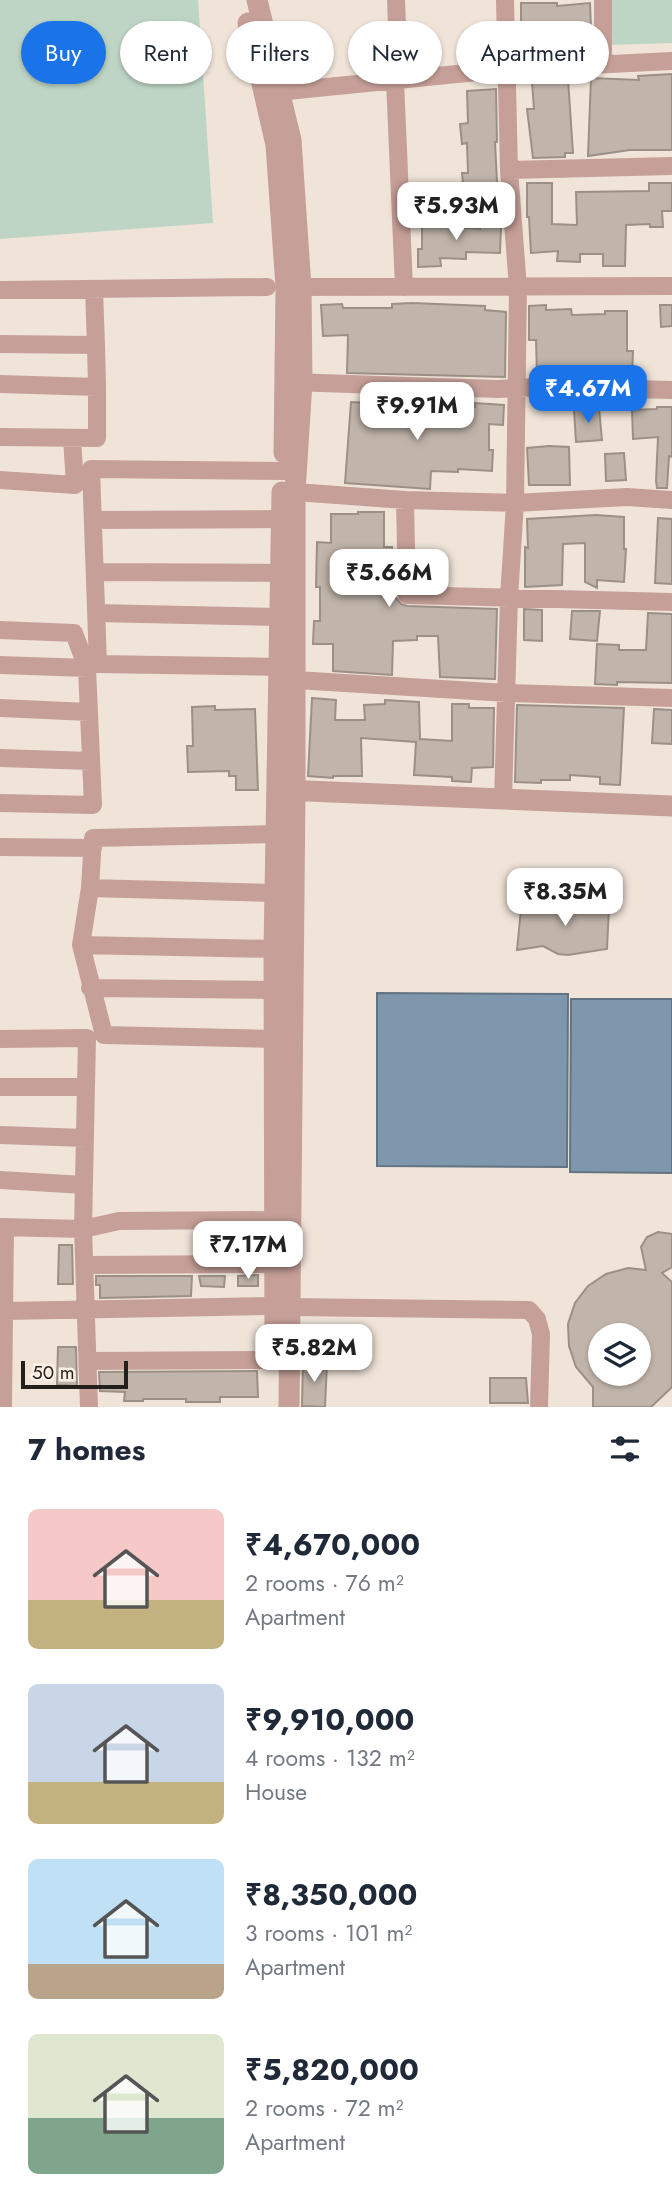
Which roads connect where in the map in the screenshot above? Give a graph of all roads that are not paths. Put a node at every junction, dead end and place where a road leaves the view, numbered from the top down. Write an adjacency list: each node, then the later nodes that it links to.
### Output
1 (243, 0): 14 (street)
2 (257, 0): 14 (street)
3 (397, 0): 6 (street)
4 (505, 0): 7 (street)
5 (603, 0): 8 (street)
6 (397, 21)
7 (506, 21)
8 (603, 21)
9 (672, 61): 10 (street)
10 (609, 64)
11 (363, 84): 14 (street)
12 (397, 84): 19 (street)
13 (507, 84): 16 (street)
14 (271, 92): 18 (street)
15 (672, 166): 16 (street)
16 (509, 170): 20 (street)
17 (672, 286): 20 (street)
18 (285, 287): 19 (street); 22 (street); 25 (street)
19 (404, 287): 20 (street)
20 (517, 288): 28 (street)
21 (0, 289): 22 (street)
22 (94, 289): 24 (street)
23 (0, 344): 24 (street)
24 (96, 345): 27 (street)
25 (294, 382): 28 (street); 33 (street)
26 (0, 384): 27 (street)
27 (97, 387): 31 (street)
28 (515, 389): 29 (street); 36 (street)
29 (672, 390)
30 (0, 437): 31 (street)
31 (72, 438): 32 (street)
32 (0, 480)
33 (287, 485): 34 (street); 37 (street); 38 (street); 40 (street)
34 (405, 500): 36 (street); 41 (street)
35 (672, 500): 36 (street)
36 (515, 503): 41 (street)
37 (281, 519): 38 (street); 40 (street)
38 (93, 520): 39 (street)
39 (95, 572): 40 (street); 43 (street)
40 (288, 573): 44 (street); 48 (street)
41 (509, 598): 42 (street); 49 (street)
42 (672, 602)
43 (96, 613): 44 (street); 48 (street)
44 (279, 617): 48 (street)
45 (0, 630): 47 (street)
46 (0, 665): 47 (street)
47 (87, 668): 52 (street)
48 (288, 673): 49 (street); 55 (street)
49 (506, 693): 50 (street); 56 (street)
50 (672, 698)
51 (0, 708): 52 (street)
52 (89, 712): 54 (street)
53 (0, 758): 54 (street)
54 (91, 761): 57 (street)
55 (286, 790): 56 (street); 59 (street); 81 (street)
56 (503, 799): 58 (street)
57 (0, 803)
58 (672, 806)
59 (277, 834): 61 (street); 63 (street)
60 (0, 847): 61 (street)
61 (93, 848): 62 (street)
62 (90, 888): 63 (street); 64 (street)
63 (275, 892): 65 (street)
64 (81, 944): 65 (street); 66 (street)
65 (274, 949): 67 (street)
66 (90, 988): 67 (street); 69 (street)
67 (276, 990): 69 (street)
68 (0, 1039): 71 (street)
69 (275, 1039): 76 (street)
70 (0, 1087): 71 (street)
71 (86, 1087): 73 (street)
72 (0, 1135): 73 (street)
73 (85, 1138): 75 (street)
74 (0, 1180): 75 (street)
75 (84, 1185): 78 (street)
76 (274, 1220): 78 (street); 79 (street)
77 (2, 1227): 78 (street); 82 (street)
78 (83, 1228): 80 (street)
79 (275, 1264): 80 (street); 81 (street)
80 (85, 1265): 83 (street)
81 (281, 1307): 83 (street); 84 (street); 89 (street); 90 (street)
82 (5, 1311): 83 (street); 86 (street)
83 (86, 1311): 85 (street)
84 (275, 1360): 85 (street); 88 (street)
85 (88, 1361): 87 (street)
86 (3, 1407)
87 (89, 1407)
88 (275, 1407)
89 (289, 1407)
90 (539, 1407)

